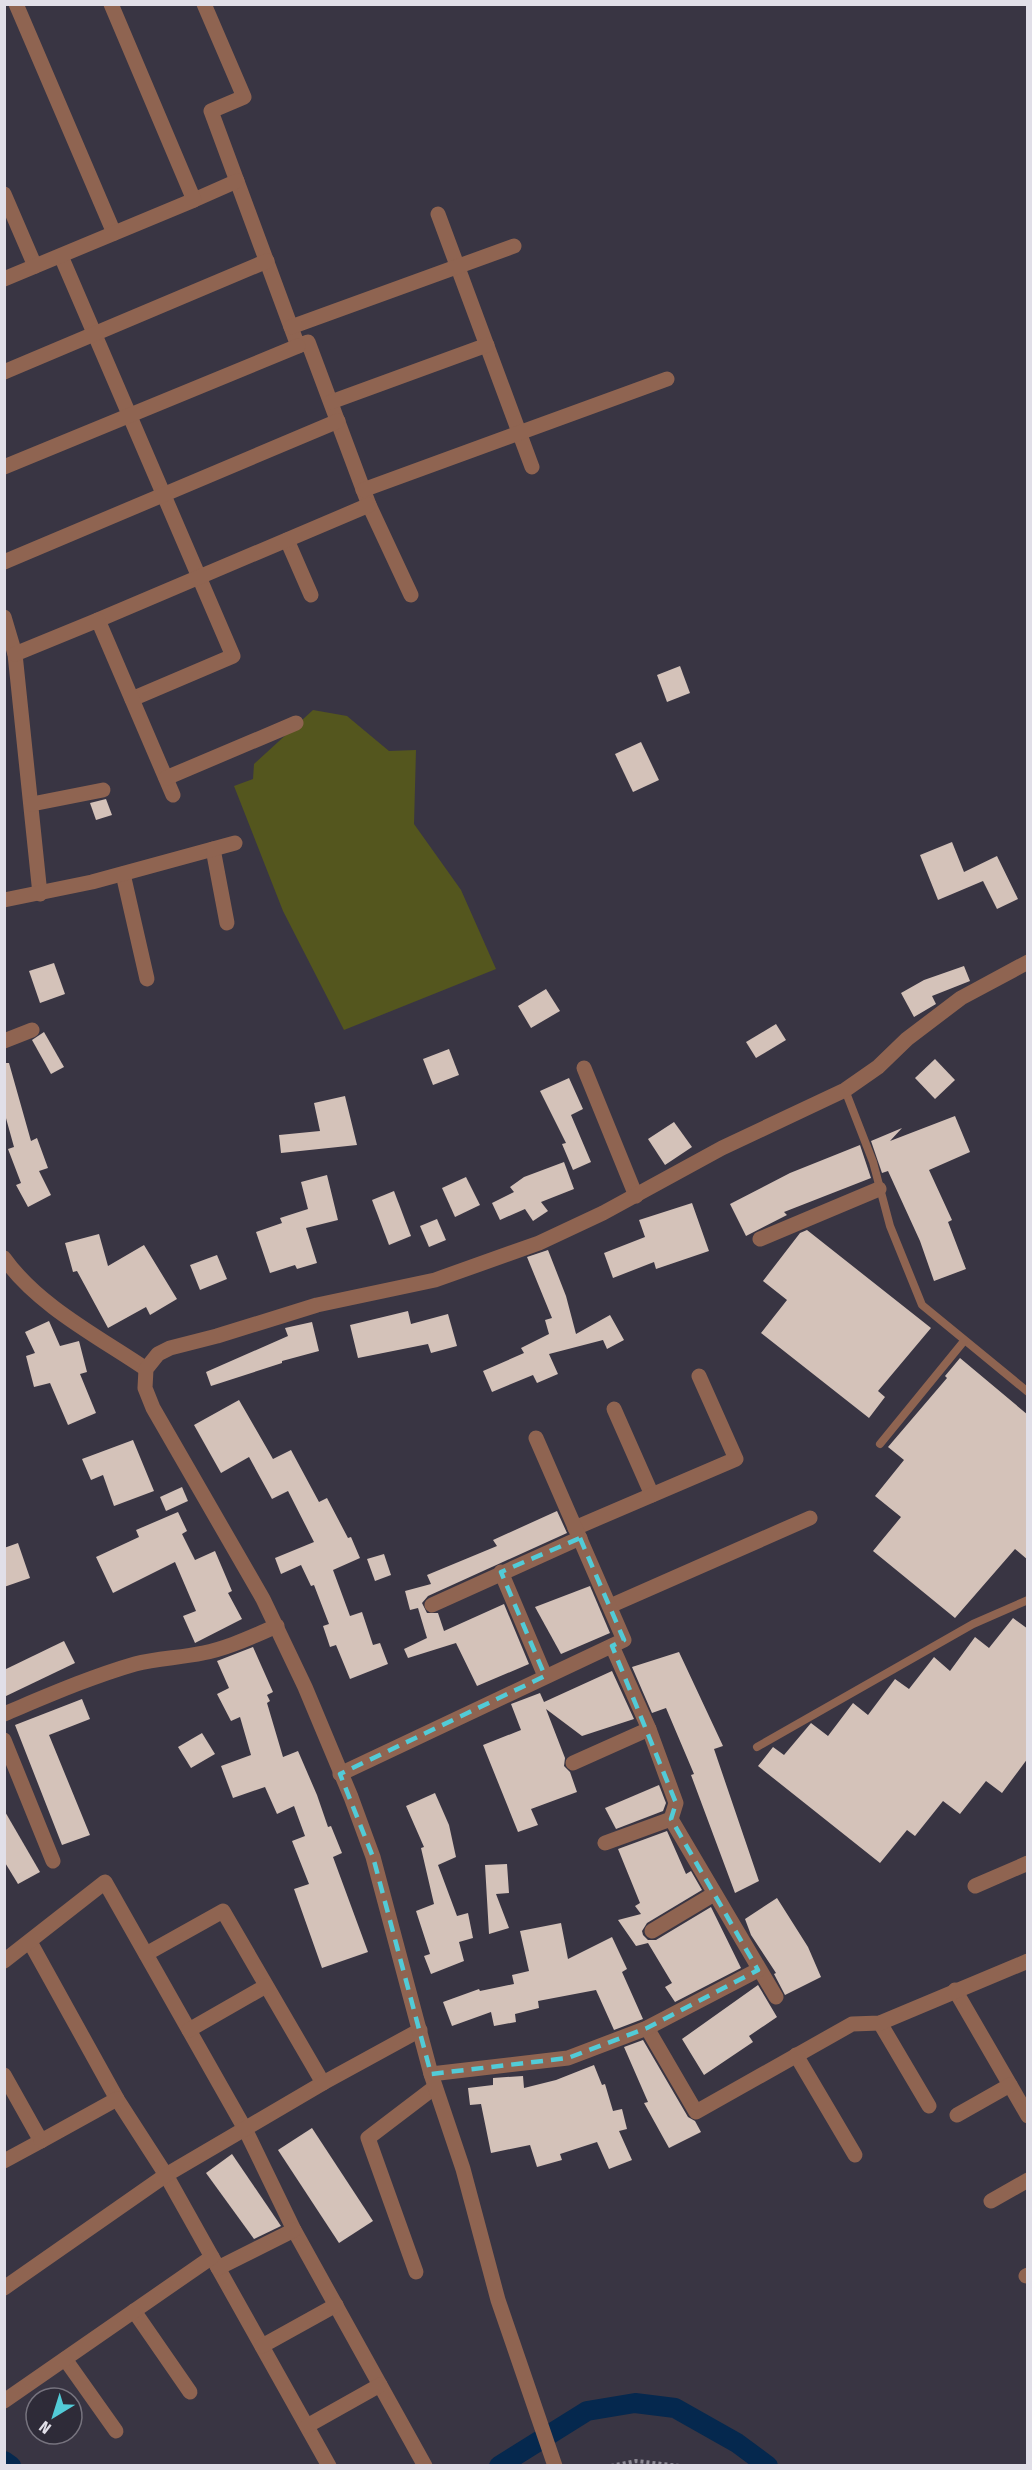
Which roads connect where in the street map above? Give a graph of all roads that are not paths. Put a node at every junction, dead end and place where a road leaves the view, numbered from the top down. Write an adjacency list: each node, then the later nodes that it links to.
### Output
1 (16, 4): 8 (street)
2 (111, 4): 6 (street)
3 (204, 4): 4 (street)
4 (237, 181): 6 (street); 11 (street)
5 (4, 194): 12 (street)
6 (194, 200): 8 (street)
7 (438, 214): 13 (street)
8 (114, 233): 10 (street)
9 (514, 246): 13 (street)
10 (61, 256): 12 (street); 16 (street)
11 (267, 261): 15 (street); 16 (street)
12 (35, 266): 14 (street)
13 (458, 267): 15 (street); 17 (street)
14 (4, 279)
15 (291, 327): 18 (street)
16 (95, 334): 19 (street); 22 (street)
17 (487, 345): 21 (street); 24 (street)
18 (298, 346): 21 (street); 22 (street)
19 (4, 372)
20 (667, 379): 24 (street)
21 (330, 402): 23 (street)
22 (129, 415): 25 (street); 28 (street)
23 (338, 421): 27 (street); 28 (street)
24 (519, 433): 26 (street); 27 (street)
25 (4, 467)
26 (532, 467)
27 (363, 490): 29 (street)
28 (164, 495): 31 (street); 32 (street)
29 (369, 505): 30 (street); 34 (street)
30 (287, 540): 32 (street); 33 (street)
31 (4, 562)
32 (199, 577): 36 (street); 38 (street)
33 (311, 595)
34 (411, 595)
35 (5, 619): 37 (street)
36 (98, 620): 37 (street); 38 (street)
37 (15, 654): 43 (street)
38 (132, 699): 40 (street)
39 (296, 723): 40 (street)
40 (166, 778): 42 (street)
41 (103, 790): 43 (street)
42 (174, 795)
43 (32, 804): 47 (street)
44 (235, 843): 45 (street)
45 (213, 849): 46 (street); 49 (street)
46 (123, 874): 47 (street); 51 (street)
47 (39, 894): 48 (street)
48 (4, 900)
49 (227, 923)
50 (1028, 962): 55 (street)
51 (147, 979)
52 (32, 1030): 53 (street)
53 (4, 1041)
54 (584, 1068): 57 (street)
55 (845, 1090): 56 (lane); 57 (street)
56 (879, 1189): 58 (street); 60 (lane)
57 (636, 1196): 61 (street)
58 (760, 1239)
59 (4, 1258): 61 (street)
60 (964, 1341): 63 (lane); 66 (lane)
61 (146, 1370): 74 (street)
62 (699, 1376): 67 (street)
63 (1028, 1392)
64 (614, 1409): 67 (street)
65 (536, 1438): 69 (street)
66 (880, 1444)
67 (652, 1495): 69 (street)
68 (810, 1518): 73 (street)
69 (578, 1533): 70 (street); 73 (street)
70 (501, 1572): 72 (street); 76 (street)
71 (1028, 1600): 80 (lane)
72 (432, 1605)
73 (609, 1606): 75 (street)
74 (277, 1626): 77 (street); 82 (street)
75 (612, 1646): 76 (street); 78 (street)
76 (545, 1676): 82 (street)
77 (4, 1714)
78 (649, 1729): 81 (street); 83 (street)
79 (4, 1740): 85 (street)
80 (757, 1746)
81 (573, 1763)
82 (340, 1774): 101 (street)
83 (671, 1819): 84 (street); 88 (street)
84 (605, 1843)
85 (53, 1861)
86 (1028, 1863): 87 (street)
87 (975, 1886)
88 (714, 1894): 89 (street); 94 (street)
89 (652, 1931)
90 (30, 1942): 91 (street); 92 (street); 107 (street)
91 (146, 1954): 95 (street); 100 (street)
92 (4, 1961)
93 (1028, 1961): 96 (street)
94 (758, 1970): 97 (street); 99 (street)
95 (266, 1986): 100 (street); 105 (street)
96 (955, 1990): 98 (street); 106 (street)
97 (776, 1996)
98 (880, 2024): 102 (street); 108 (street)
99 (647, 2028): 102 (street); 104 (street)
100 (189, 2030): 111 (street)
101 (420, 2030): 104 (street); 105 (street)
102 (796, 2055): 113 (street)
103 (4, 2075): 112 (street)
104 (433, 2080): 120 (street); 131 (street)
105 (322, 2083): 111 (street)
106 (1010, 2085): 109 (street); 110 (street)
107 (117, 2099): 112 (street); 115 (street)
108 (929, 2106)
109 (957, 2115)
110 (1028, 2116)
111 (245, 2129): 115 (street); 118 (street)
112 (41, 2140): 114 (street)
113 (855, 2155)
114 (4, 2161)
115 (166, 2175): 119 (street); 121 (street)
116 (1028, 2180): 117 (street)
117 (991, 2201)
118 (294, 2230): 119 (street); 122 (street)
119 (215, 2263): 123 (street); 124 (street)
120 (416, 2272)
121 (4, 2288)
122 (336, 2305): 124 (street); 126 (street)
123 (134, 2311): 125 (street); 127 (street)
124 (262, 2346): 129 (street)
125 (65, 2359): 128 (street); 130 (street)
126 (380, 2385): 129 (street); 133 (street)
127 (190, 2392)
128 (5, 2399)
129 (307, 2426): 132 (street)
130 (116, 2431)
131 (553, 2460)
132 (329, 2466)
133 (425, 2466)

